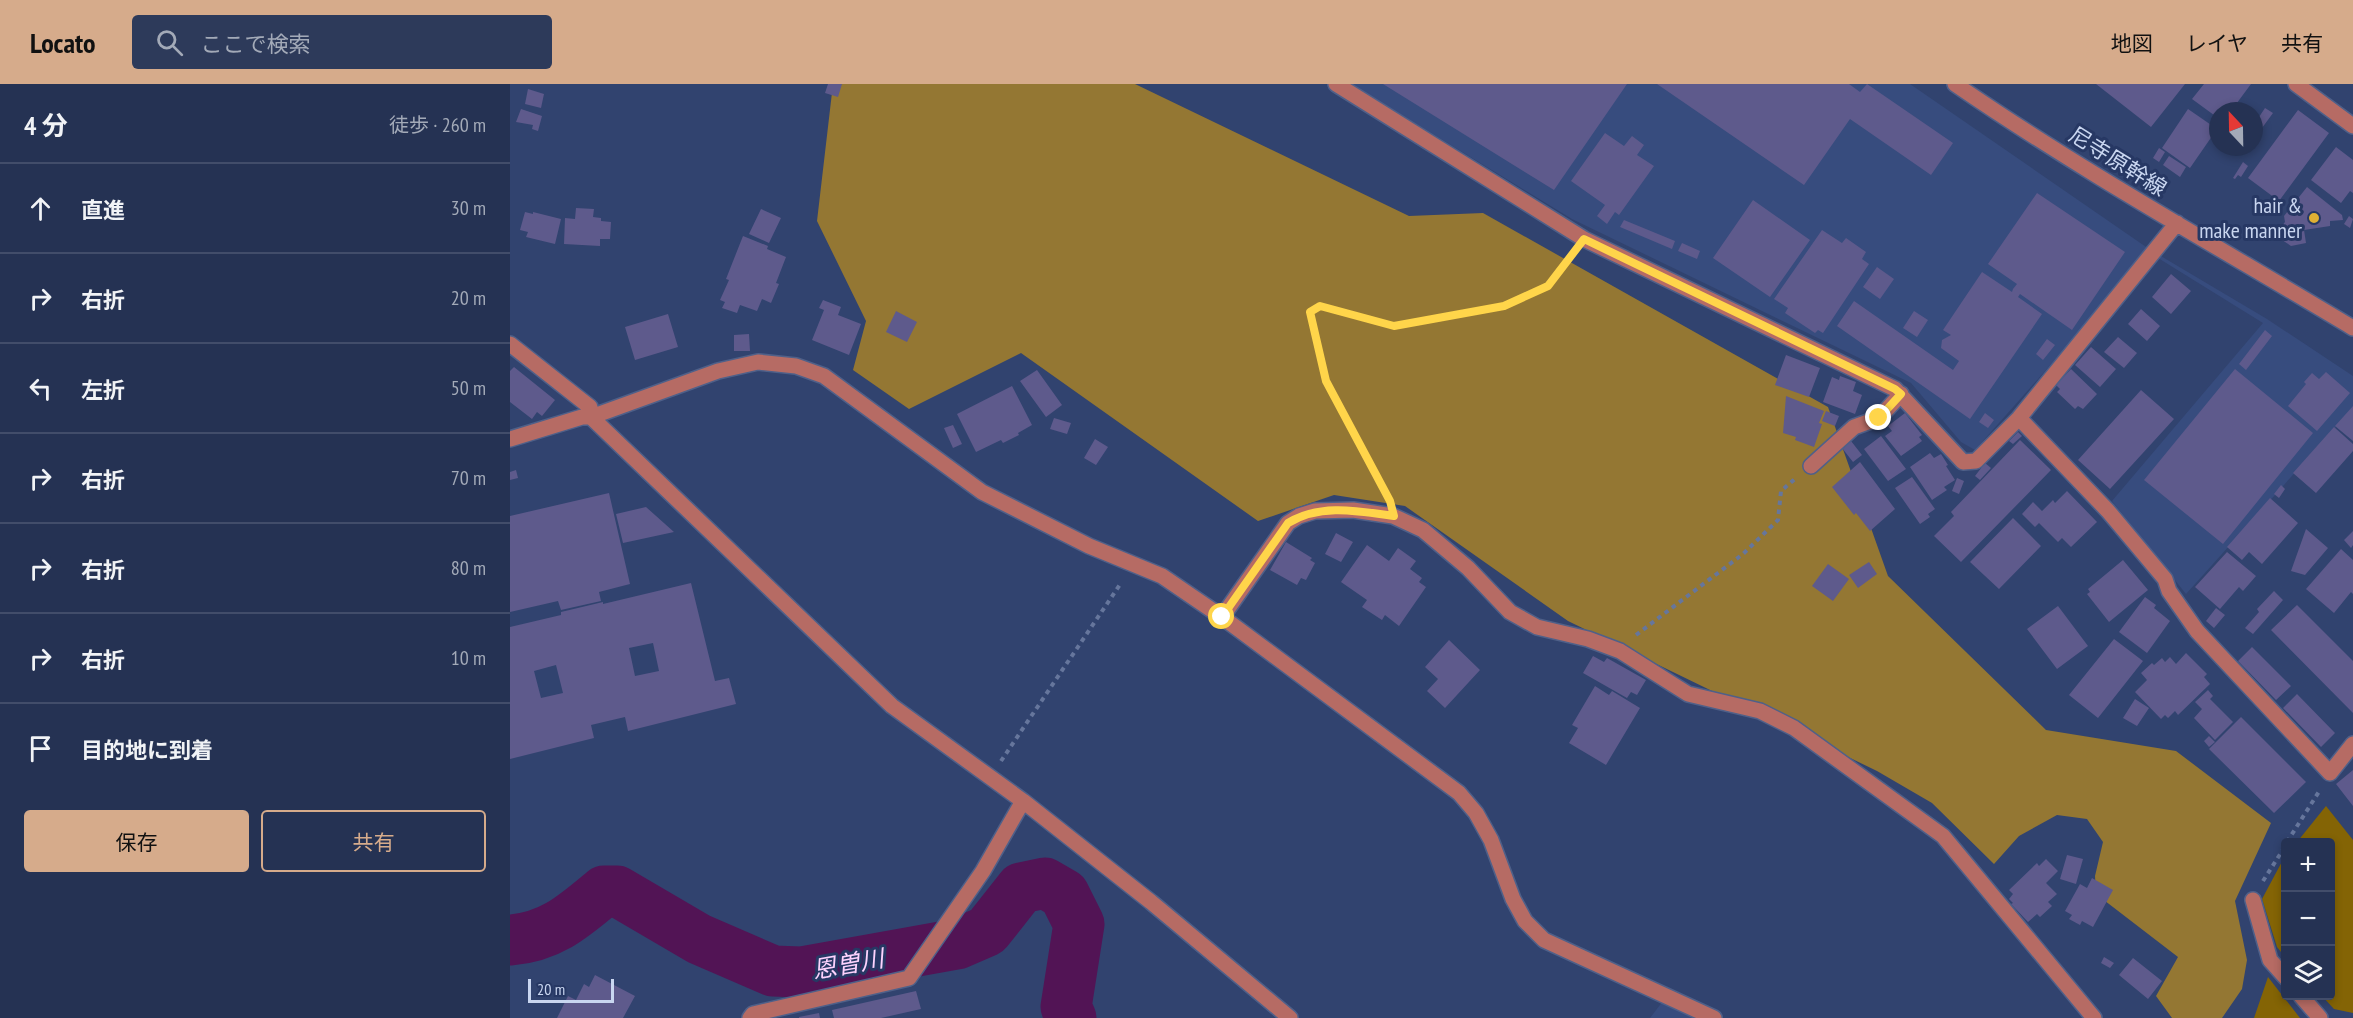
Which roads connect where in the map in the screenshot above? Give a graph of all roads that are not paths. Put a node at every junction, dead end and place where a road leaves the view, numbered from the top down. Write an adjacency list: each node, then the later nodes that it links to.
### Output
1 (1336, 84): 8 (street)
2 (1955, 84): 5 (street, 尼寺原幹線)
3 (2296, 84): 4 (street)
4 (2353, 126)
5 (2177, 223): 6 (street, 尼寺原幹線); 10 (street)
6 (2353, 328)
7 (510, 344): 9 (street)
8 (1901, 394): 10 (street); 12 (street)
9 (591, 417): 11 (street); 13 (street); 15 (street)
10 (2019, 418): 14 (street)
11 (510, 440)
12 (1811, 466)
13 (1222, 617): 21 (street); 22 (street)
14 (2353, 744)
15 (1023, 801): 19 (street); 20 (street)
16 (2253, 900): 17 (street)
17 (2281, 972)
18 (2304, 1000): 23 (street)
19 (750, 1018)
20 (1290, 1018)
21 (1714, 1018)
22 (2094, 1018)
23 (2320, 1018)

